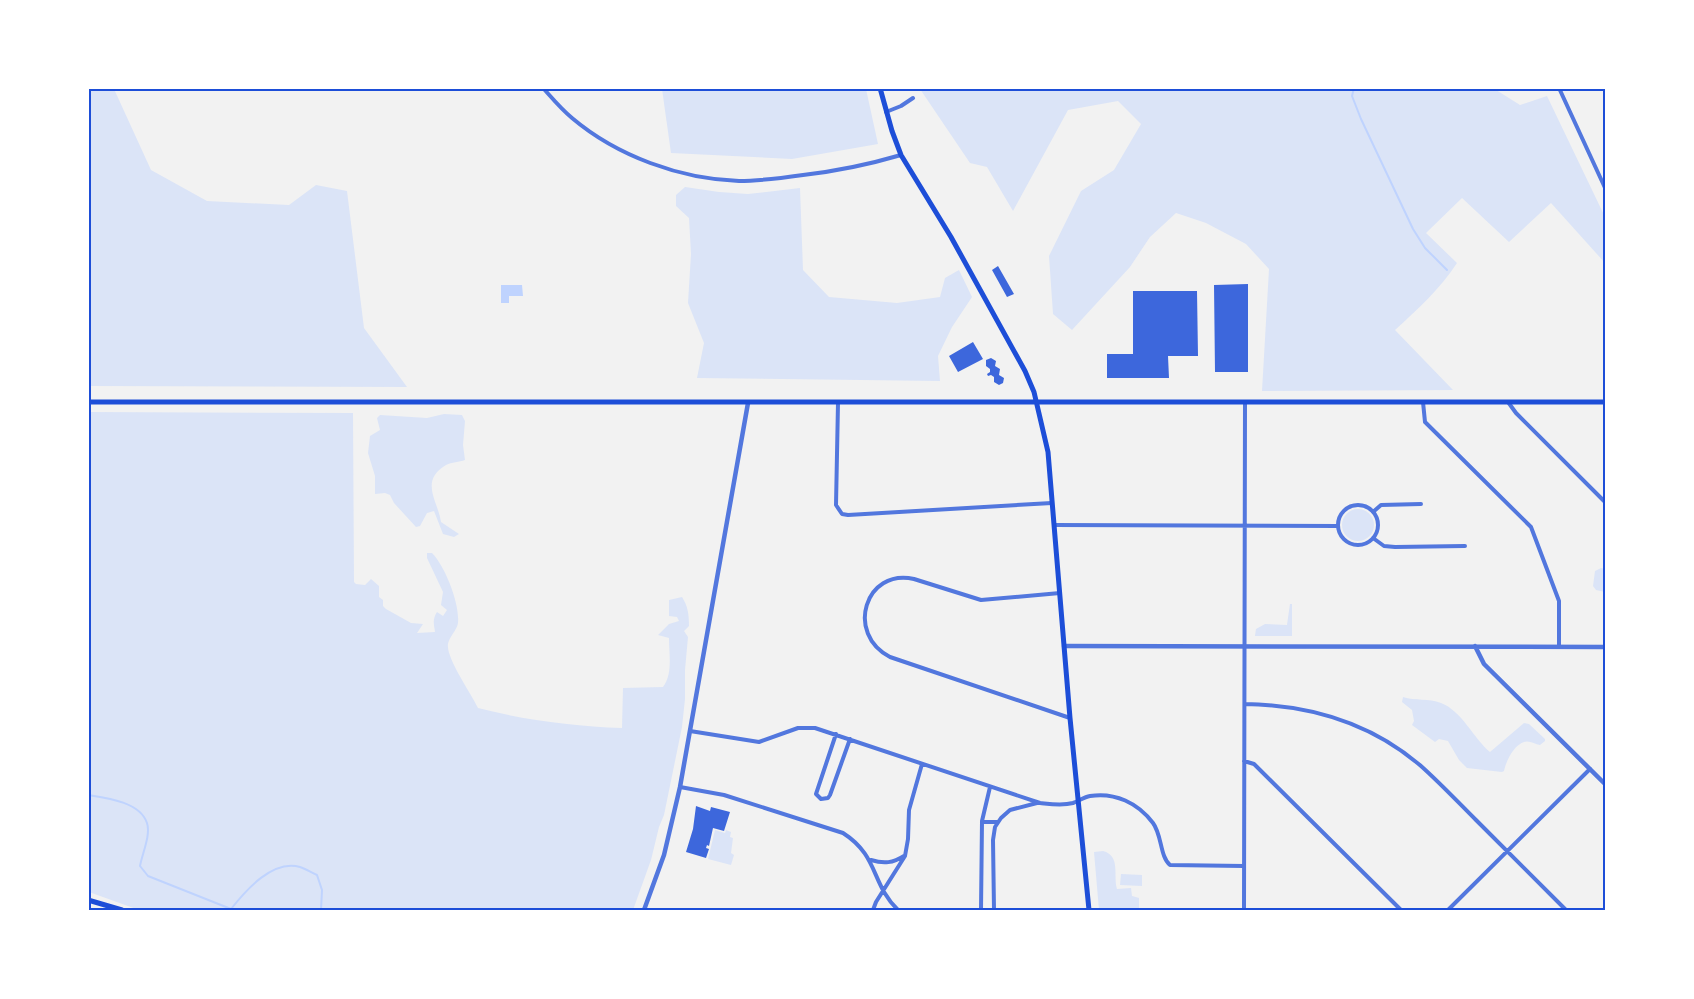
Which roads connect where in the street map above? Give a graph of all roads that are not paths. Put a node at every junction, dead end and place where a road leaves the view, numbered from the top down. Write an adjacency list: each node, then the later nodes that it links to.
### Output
1 (543, 88): 6 (street)
2 (880, 88): 5 (main road)
3 (1559, 88): 8 (street)
4 (914, 98): 5 (street)
5 (886, 112): 6 (main road)
6 (901, 155): 15 (main road)
7 (1605, 177): 8 (street)
8 (1600, 179): 9 (street)
9 (1605, 190)
10 (88, 402): 17 (main road)
11 (1423, 402): 12 (main road); 16 (main road); 31 (street)
12 (1508, 402): 13 (main road); 19 (street)
13 (1605, 402)
14 (838, 403): 15 (main road); 17 (main road); 18 (street)
15 (1037, 403): 16 (main road); 18 (main road)
16 (1245, 403): 22 (street)
17 (748, 404): 35 (street)
18 (1052, 503): 23 (main road)
19 (1605, 503)
20 (1421, 504): 21 (street)
21 (1373, 512): 24 (street); 25 (street)
22 (1245, 524): 23 (street); 24 (street); 29 (street)
23 (1054, 525): 27 (main road)
24 (1338, 526): 25 (street)
25 (1373, 538): 26 (street)
26 (1465, 546)
27 (1060, 593): 28 (main road); 34 (street)
28 (1064, 646): 29 (street); 34 (main road)
29 (1245, 646): 30 (street); 33 (street)
30 (1475, 646): 31 (street); 40 (street)
31 (1559, 646): 32 (street)
32 (1605, 647)
33 (1245, 704): 38 (street); 48 (street)
34 (1070, 718): 44 (main road)
35 (690, 730): 36 (street); 42 (street)
36 (836, 734): 37 (street); 37 (street)
37 (850, 739): 39 (street)
38 (1244, 761): 51 (street); 64 (street)
39 (922, 764): 43 (street); 49 (street)
40 (1590, 769): 41 (street); 48 (street)
41 (1605, 785)
42 (680, 787): 50 (street); 57 (street)
43 (990, 787): 45 (street); 46 (street)
44 (1078, 801): 45 (street); 51 (street); 62 (main road)
45 (1040, 803): 47 (street)
46 (982, 822): 47 (street); 53 (street)
47 (998, 822): 52 (street)
48 (1507, 852): 65 (street); 66 (street)
49 (905, 856): 50 (street); 54 (street)
50 (870, 860): 54 (street)
51 (1244, 866): 63 (street)
52 (993, 885): 53 (street); 61 (street)
53 (982, 887): 60 (street)
54 (883, 890): 58 (street); 59 (street)
55 (88, 900): 56 (main road)
56 (122, 910)
57 (644, 910)
58 (873, 910)
59 (898, 910)
60 (981, 910)
61 (994, 910)
62 (1089, 910)
63 (1244, 910)
64 (1401, 910)
65 (1448, 910)
66 (1566, 910)

